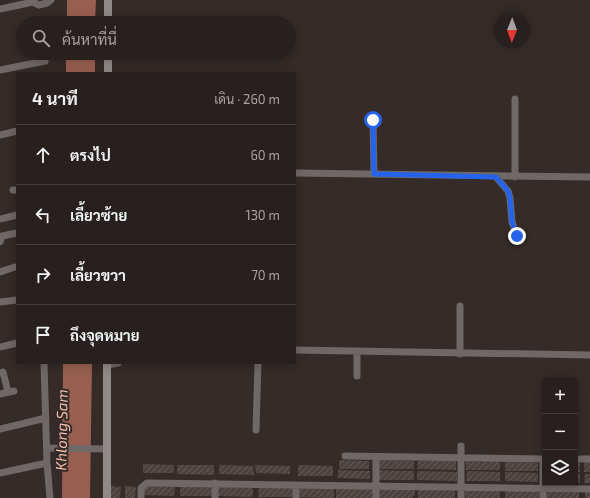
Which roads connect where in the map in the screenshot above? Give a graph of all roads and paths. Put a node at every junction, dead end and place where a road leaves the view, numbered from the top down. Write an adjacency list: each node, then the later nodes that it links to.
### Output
1 (51, 0): 3 (street)
2 (108, 0): 5 (main road)
3 (34, 1): 4 (street)
4 (0, 10)
5 (108, 16)
6 (108, 60): 9 (main road)
7 (46, 61): 8 (street)
8 (0, 70)
9 (108, 72)
10 (515, 99): 17 (street)
11 (373, 120): 15 (street)
12 (16, 131): 13 (street)
13 (0, 135)
14 (296, 173): 15 (street)
15 (374, 174): 16 (street)
16 (496, 177): 17 (street); 22 (street)
17 (515, 177): 18 (street)
18 (590, 178)
19 (16, 215): 20 (street)
20 (0, 219)
21 (16, 232): 23 (street)
22 (517, 236)
23 (0, 242)
24 (14, 267): 25 (street)
25 (0, 272)
26 (16, 300): 27 (street)
27 (0, 302)
28 (460, 306): 33 (street)
29 (16, 343): 30 (street)
30 (0, 347)
31 (296, 350): 32 (street)
32 (357, 351): 33 (street); 39 (street)
33 (460, 354): 34 (street)
34 (590, 355)
35 (44, 364): 41 (street)
36 (107, 364): 46 (main road)
37 (258, 364): 43 (street)
38 (3, 372): 40 (street)
39 (357, 376)
40 (0, 394)
41 (46, 418): 42 (street); 45 (street)
42 (0, 429)
43 (256, 430)
44 (461, 446): 49 (street)
45 (47, 448): 46 (street); 53 (street)
46 (107, 449): 62 (main road)
47 (345, 456): 48 (street)
48 (376, 456): 49 (street); 57 (street)
49 (461, 458): 50 (street); 58 (street)
50 (542, 459)
51 (578, 459): 52 (street)
52 (590, 459)
53 (47, 463): 54 (street); 61 (street)
54 (0, 473)
55 (215, 483): 56 (street); 63 (street); 64 (street)
56 (296, 485): 57 (street); 65 (street)
57 (376, 486): 58 (street); 66 (street)
58 (461, 487): 59 (street); 67 (street)
59 (543, 488): 60 (street); 68 (street)
60 (590, 489)
61 (50, 498)
62 (106, 498)
63 (141, 498)
64 (215, 498)
65 (296, 498)
66 (376, 498)
67 (461, 498)
68 (543, 498)

